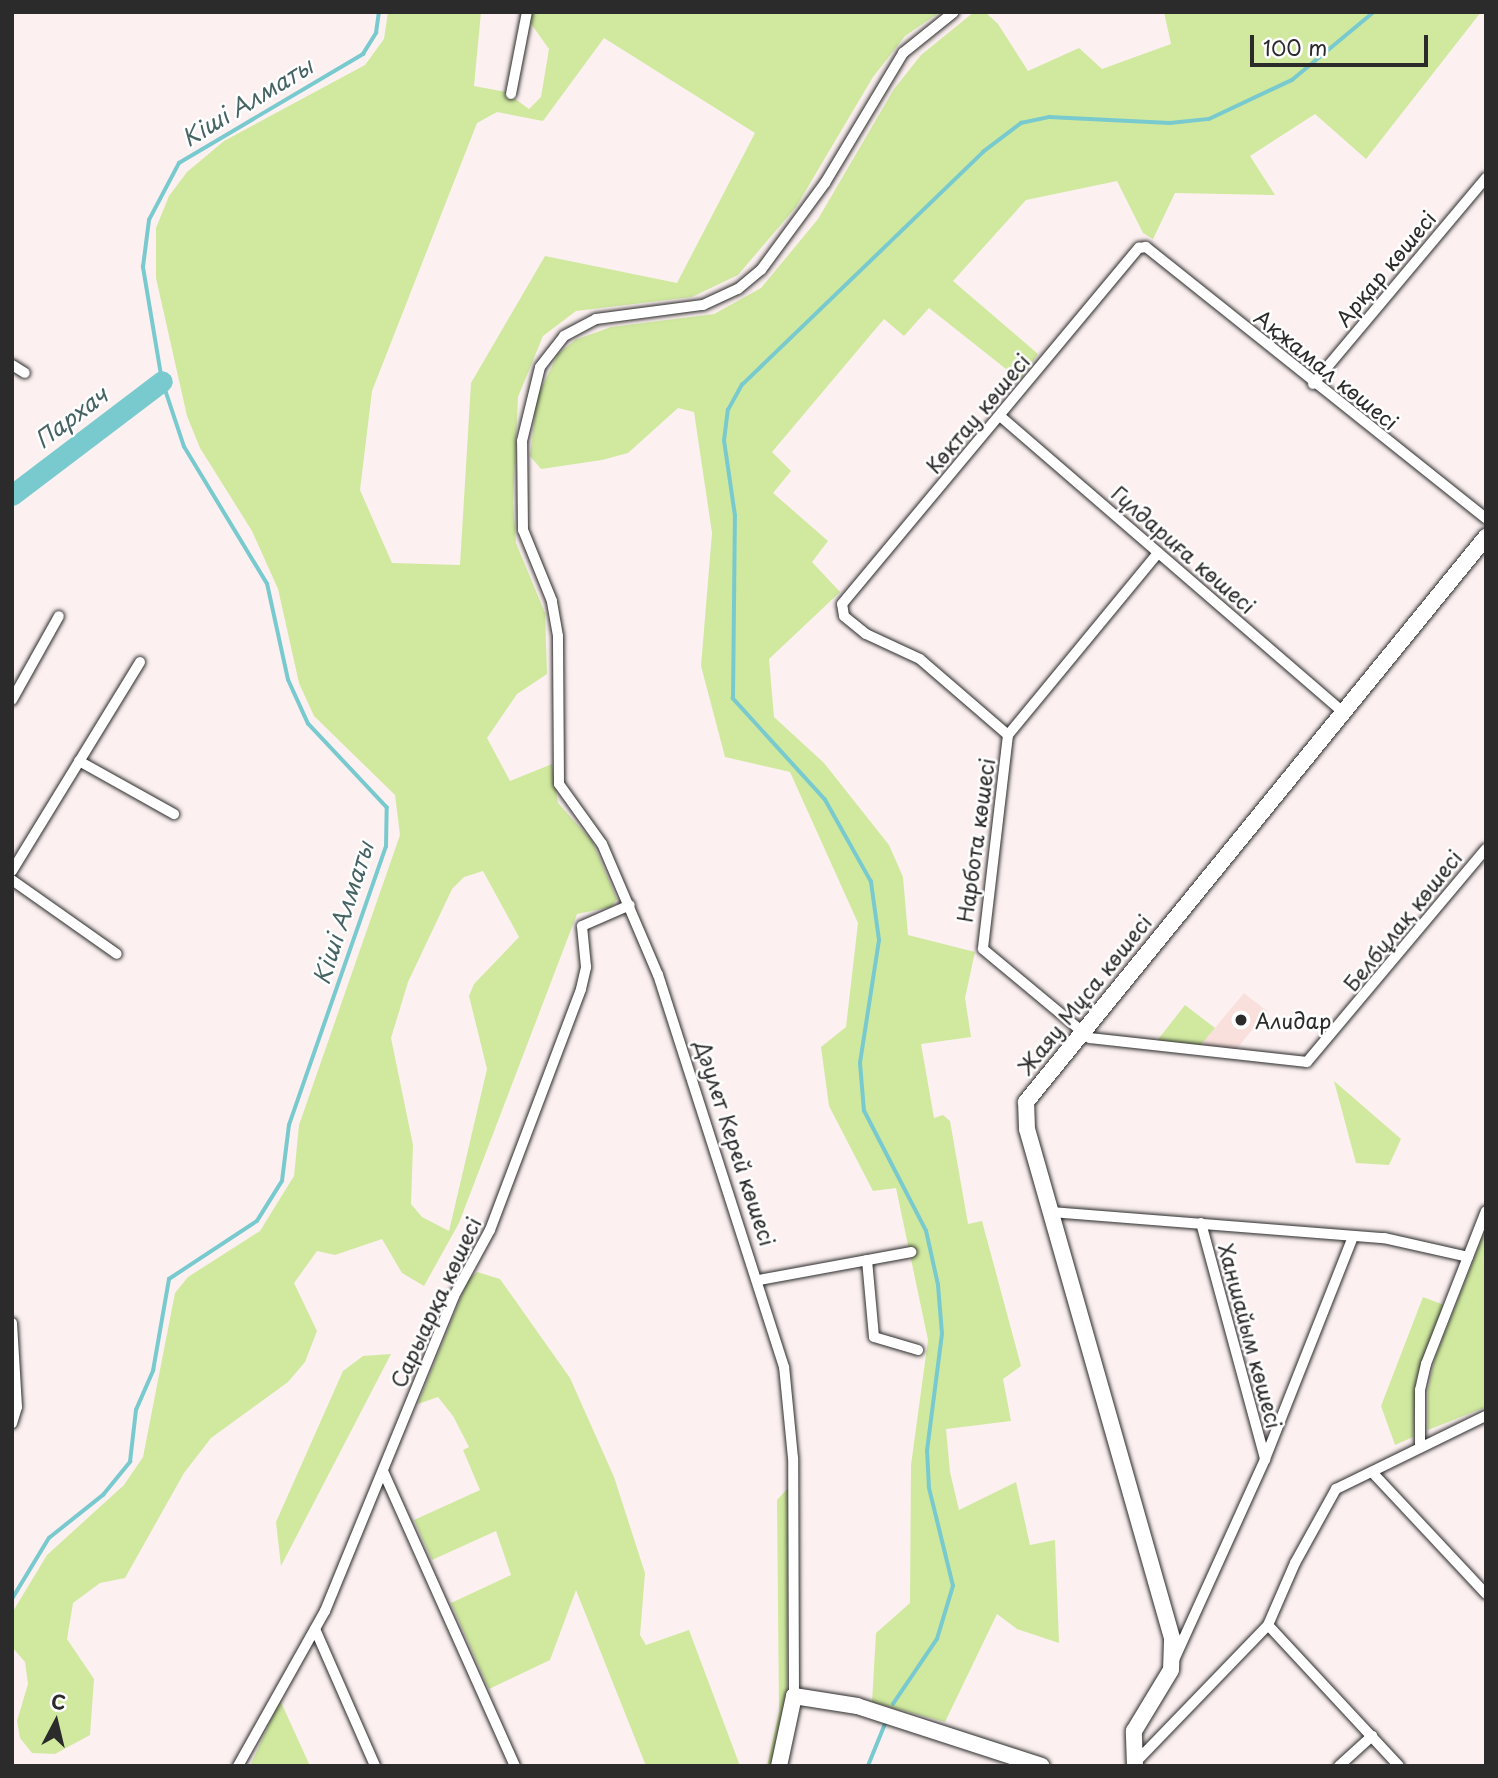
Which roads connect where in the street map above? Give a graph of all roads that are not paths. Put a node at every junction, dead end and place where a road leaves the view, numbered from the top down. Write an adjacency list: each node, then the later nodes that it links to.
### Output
1 (527, 12): 3 (street)
2 (954, 12): 23 (street, Дәулет Керей көшесі)
3 (511, 94)
4 (1486, 178): 8 (street, Арқар көшесі)
5 (1146, 247): 8 (street, Ақжамал көшесі); 9 (street, Көктау көшесі)
6 (12, 365): 7 (street)
7 (25, 373)
8 (1313, 384): 10 (street, Ақжамал көшесі)
9 (1000, 416): 12 (street, Гүлдариға көшесі); 17 (street, Көктау көшесі)
10 (1486, 518)
11 (1486, 537): 16 (street, Жаяу Мұса көшесі)
12 (1158, 552): 16 (street, Гүлдариға көшесі); 17 (street)
13 (59, 615): 15 (street)
14 (140, 662): 18 (street)
15 (12, 700)
16 (1342, 711): 25 (street, Жаяу Мұса көшесі)
17 (1008, 735): 25 (street, Нарбота көшесі)
18 (79, 761): 19 (street); 21 (street)
19 (174, 814)
20 (1486, 849): 25 (street, Белбұлақ көшесі)
21 (12, 871)
22 (12, 880): 24 (street)
23 (630, 905): 33 (street, Дәулет Керей көшесі); 40 (street, Сарыарқа көшесі)
24 (117, 954)
25 (1079, 1031): 27 (street, Жаяу Мұса көшесі)
26 (1486, 1211): 31 (street)
27 (1051, 1212): 28 (street); 45 (street, Жаяу Мұса көшесі)
28 (1201, 1223): 29 (street); 39 (street, Ханшайым көшесі)
29 (1353, 1237): 31 (street); 39 (street, Ханшайым көшесі)
30 (911, 1252): 32 (street)
31 (1468, 1257): 38 (street)
32 (867, 1260): 33 (street); 35 (street)
33 (759, 1280): 46 (street, Дәулет Керей көшесі)
34 (12, 1323): 37 (street)
35 (918, 1350)
36 (1486, 1416): 38 (street)
37 (12, 1423)
38 (1420, 1444): 41 (street)
39 (1265, 1459): 45 (street, Ханшайым көшесі)
40 (383, 1471): 44 (street, Сарыарқа көшесі); 51 (street)
41 (1372, 1472): 42 (street); 43 (street)
42 (1486, 1594)
43 (1269, 1625): 47 (street); 48 (street)
44 (315, 1629): 49 (street, Сарыарқа көшесі); 50 (street)
45 (1173, 1662): 48 (street)
46 (794, 1696): 52 (street, Дәулет Керей көшесі); 53 (street)
47 (1372, 1736): 54 (street); 55 (street)
48 (1132, 1765)
49 (238, 1766)
50 (375, 1766)
51 (515, 1766)
52 (779, 1766)
53 (1042, 1766)
54 (1339, 1766)
55 (1399, 1766)

